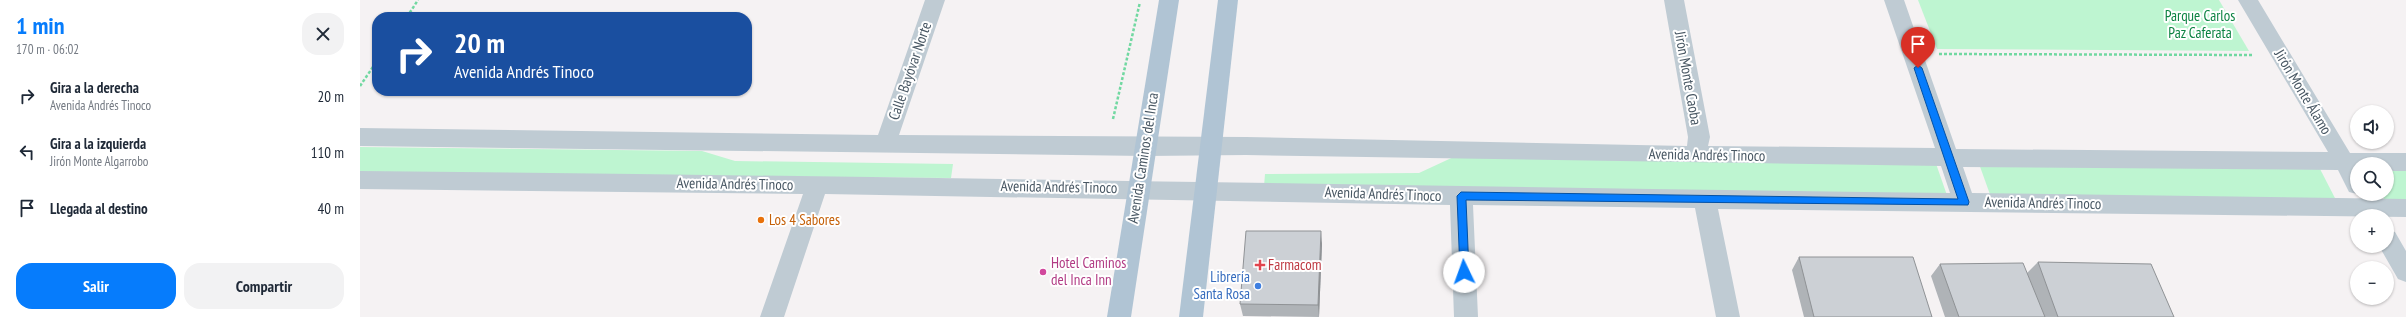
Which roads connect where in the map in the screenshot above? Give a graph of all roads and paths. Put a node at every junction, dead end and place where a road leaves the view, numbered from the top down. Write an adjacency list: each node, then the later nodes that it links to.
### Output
1 (418, 0): 9 (path)
2 (935, 0): 16 (street, Calle Bayóvar Norte)
3 (1140, 0): 14 (path)
4 (1169, 0): 17 (main road, Avenida Caminos del Inca)
5 (1228, 0): 18 (main road)
6 (1674, 0): 19 (street, Jirón Monte Caoba)
7 (1894, 0): 10 (street)
8 (2248, 0): 11 (street, Jirón Monte Álamo)
9 (410, 12)
10 (1913, 54): 11 (path); 20 (street)
11 (2281, 56): 21 (street, Jirón Monte Álamo)
12 (372, 68): 13 (path)
13 (360, 86)
14 (1113, 119)
15 (360, 137): 16 (street, Avenida Andrés Tinoco)
16 (886, 142): 17 (street, Avenida Andrés Tinoco)
17 (1146, 147): 18 (street, Avenida Andrés Tinoco); 26 (main road, Avenida Caminos del Inca)
18 (1210, 147): 19 (street, Avenida Andrés Tinoco); 27 (main road)
19 (1696, 155): 20 (street, Avenida Andrés Tinoco)
20 (1949, 157): 21 (street, Avenida Andrés Tinoco); 30 (street)
21 (2345, 162): 22 (street, Avenida Andrés Tinoco); 23 (street, Jirón Monte Álamo)
22 (2406, 162)
23 (2350, 172)
24 (360, 180): 25 (street, Avenida Andrés Tinoco)
25 (817, 185): 26 (street, Avenida Andrés Tinoco); 35 (street)
26 (1138, 188): 27 (street, Avenida Andrés Tinoco); 36 (main road, Avenida Caminos del Inca)
27 (1205, 190): 28 (street, Avenida Andrés Tinoco); 37 (main road)
28 (1461, 196): 29 (street, Avenida Andrés Tinoco); 38 (street)
29 (1705, 200): 30 (street, Avenida Andrés Tinoco); 39 (street)
30 (1964, 202): 31 (street, Avenida Andrés Tinoco)
31 (2368, 206): 32 (street, Avenida Andrés Tinoco)
32 (2406, 208)
33 (2394, 251): 34 (street)
34 (2406, 272)
35 (772, 317)
36 (1119, 317)
37 (1191, 317)
38 (1466, 317)
39 (1728, 317)

